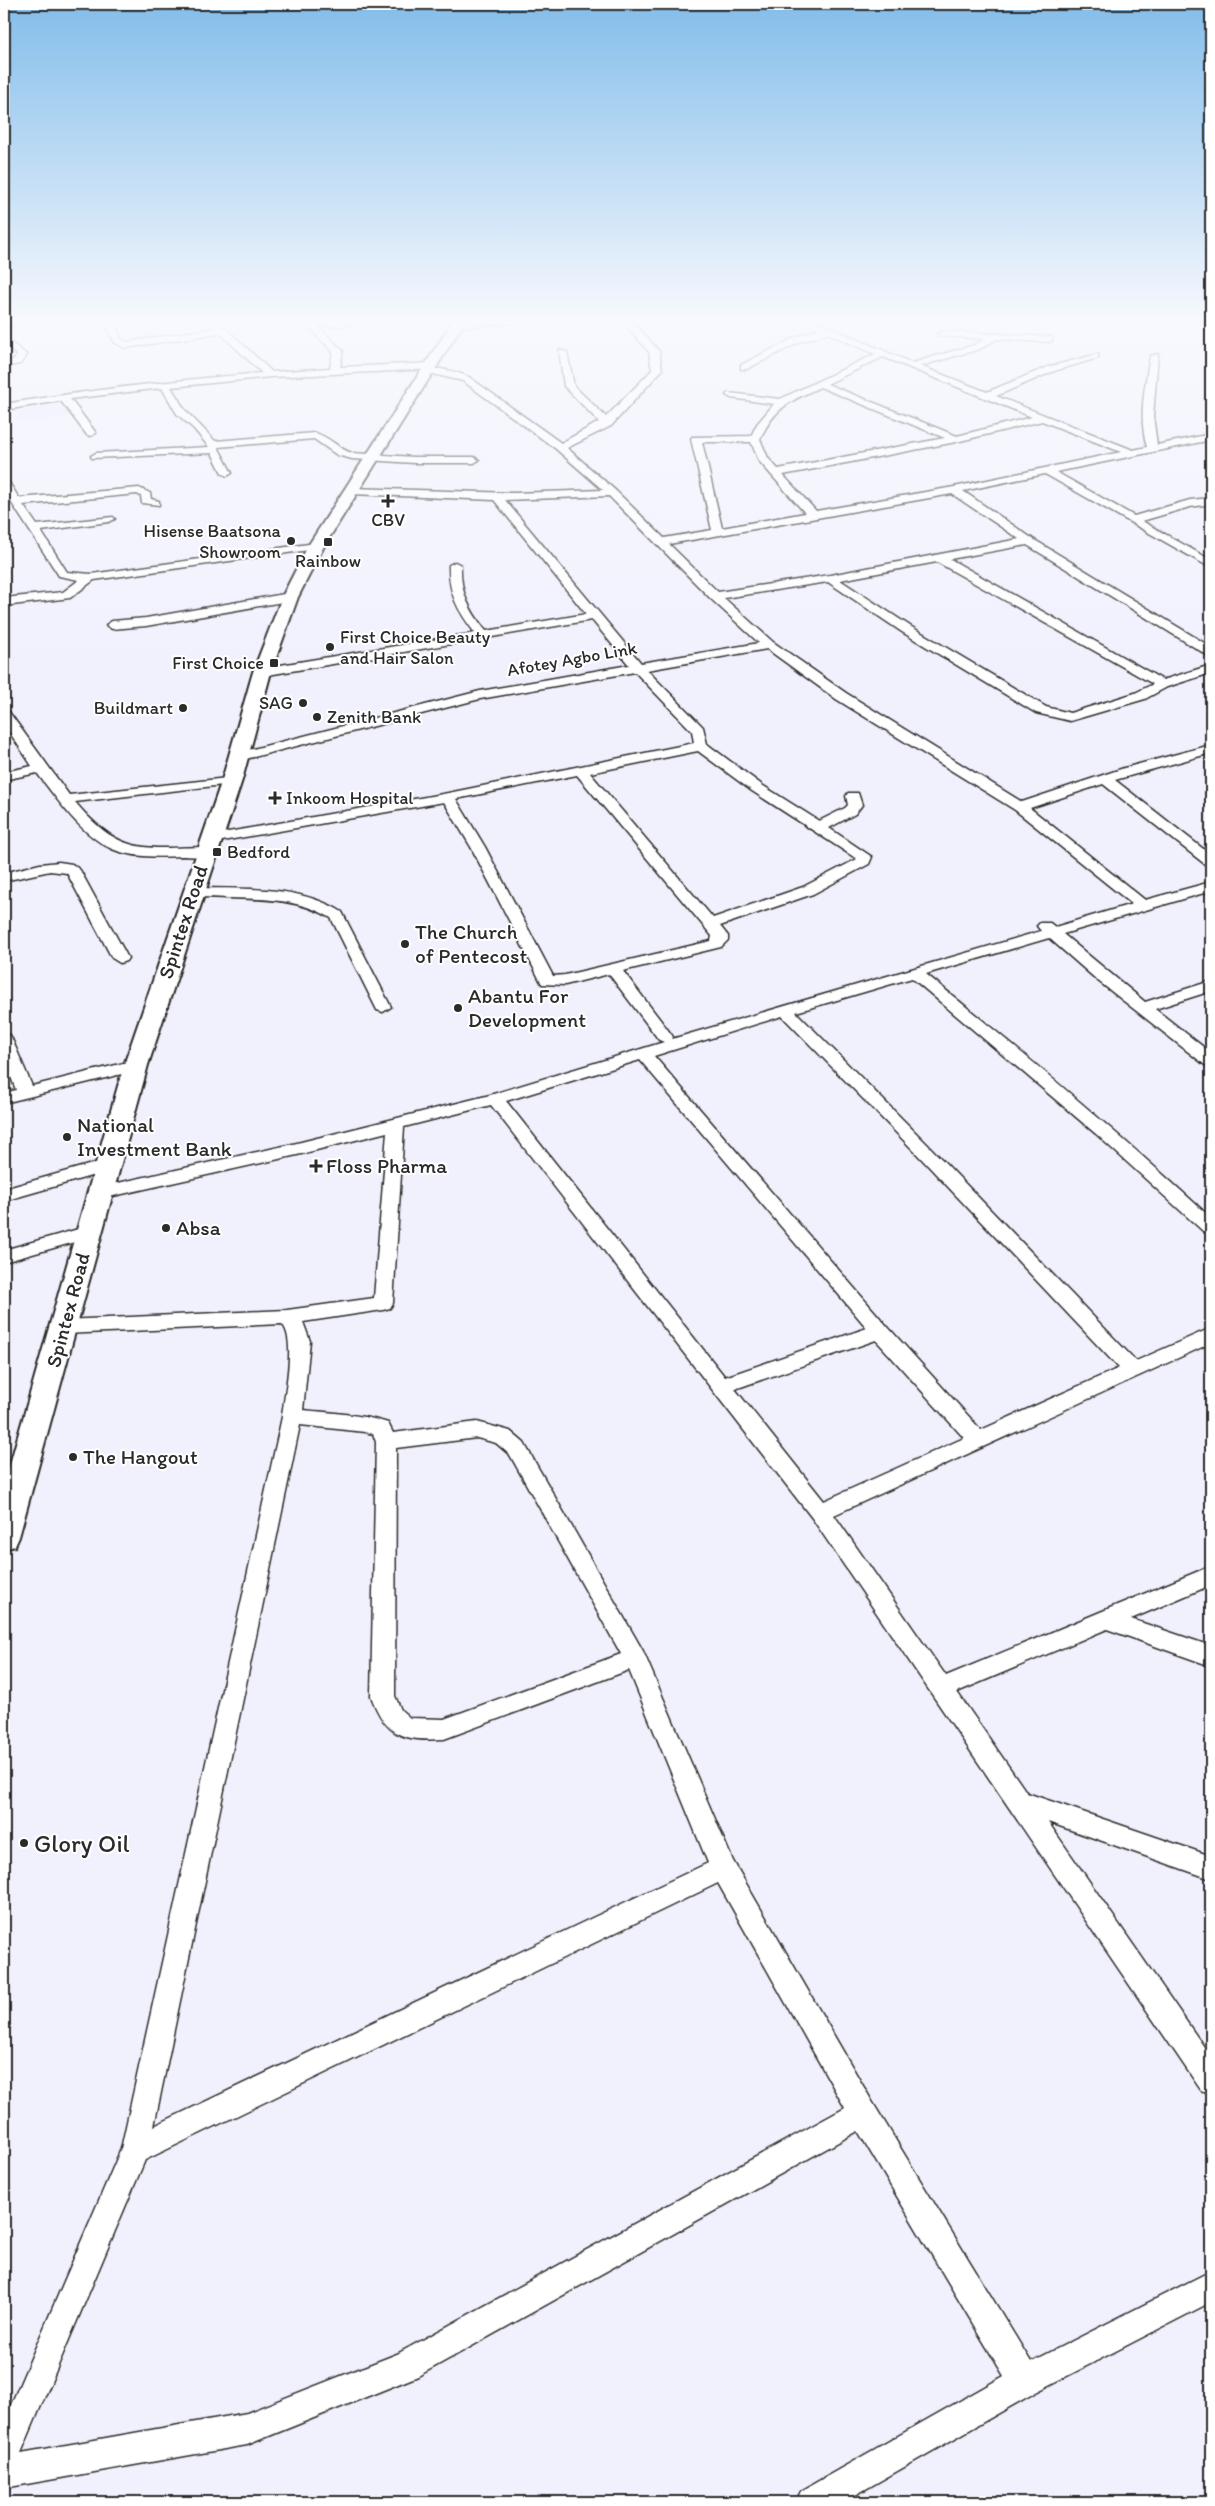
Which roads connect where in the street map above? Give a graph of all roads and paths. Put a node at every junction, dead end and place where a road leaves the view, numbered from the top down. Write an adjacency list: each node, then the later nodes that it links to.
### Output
1 (205, 435): 13 (street)
2 (388, 435): 18 (main road, Spintex Road)
3 (543, 435): 14 (street)
4 (588, 435): 14 (street)
5 (756, 435): 11 (street)
6 (946, 435): 12 (street)
7 (973, 435): 12 (street)
8 (1086, 435): 16 (street)
9 (1148, 435): 15 (street)
10 (1211, 437): 15 (street)
11 (754, 439): 22 (street); 35 (street)
12 (956, 439): 22 (street)
13 (214, 447): 17 (street); 18 (street); 21 (street)
14 (560, 447): 26 (street)
15 (1153, 450): 16 (street)
16 (1132, 453): 20 (street)
17 (96, 456)
18 (374, 457): 19 (street); 25 (main road, Spintex Road)
19 (474, 460)
20 (1048, 472): 24 (street); 33 (street)
21 (227, 473)
22 (776, 474): 31 (street)
23 (4, 483): 29 (street)
24 (954, 490): 31 (street); 36 (street)
25 (351, 491): 27 (street); 38 (main road, Spintex Road)
26 (612, 493): 27 (street); 37 (street)
27 (498, 497): 47 (street)
28 (1211, 501): 33 (street)
29 (16, 502): 30 (street); 34 (street)
30 (155, 504)
31 (814, 516): 35 (street)
32 (110, 519): 34 (street)
33 (1132, 520): 41 (street)
34 (33, 529): 42 (street)
35 (718, 533): 37 (street)
36 (1029, 541): 39 (street); 51 (street)
37 (662, 542): 44 (street)
38 (316, 546): 42 (street); 45 (main road, Spintex Road)
39 (939, 558): 43 (street); 55 (street)
40 (455, 564): 49 (street)
41 (1211, 565)
42 (91, 577): 46 (street)
43 (830, 578): 44 (street); 55 (street)
44 (714, 596): 50 (street)
45 (290, 597): 48 (street); 54 (main road, Spintex Road)
46 (4, 602)
47 (595, 616): 49 (street); 52 (street)
48 (112, 625)
49 (482, 635): 54 (street)
50 (769, 645): 52 (street, Afotey Agbo Link); 68 (street)
51 (1211, 652)
52 (637, 667): 57 (street); 59 (street, Afotey Agbo Link)
53 (1211, 669): 55 (street)
54 (262, 672): 59 (main road, Spintex Road)
55 (1162, 684)
56 (4, 715): 60 (street)
57 (701, 746): 61 (street); 69 (street)
58 (1211, 748): 63 (street)
59 (238, 757): 64 (main road, Spintex Road)
60 (40, 768): 62 (street); 67 (street)
61 (581, 771): 66 (street); 77 (street)
62 (4, 776)
63 (1105, 779): 68 (street); 71 (street)
64 (232, 780): 67 (street); 70 (main road, Spintex Road)
65 (853, 796): 69 (street)
66 (448, 797): 70 (street); 80 (street)
67 (66, 799): 70 (street)
68 (1020, 807): 76 (street)
69 (819, 827): 77 (street)
70 (209, 845): 75 (main road, Spintex Road)
71 (1211, 862)
72 (1211, 874): 76 (street)
73 (4, 877): 79 (street)
74 (1211, 886): 76 (street)
75 (194, 892): 83 (street); 90 (main road, Spintex Road)
76 (1138, 903): 78 (street)
77 (710, 924): 80 (street)
78 (1048, 929): 81 (street); 84 (street); 86 (street)
79 (120, 958)
80 (614, 969): 86 (street)
81 (915, 973): 85 (street); 97 (street)
82 (1211, 986): 84 (street)
83 (383, 1007)
84 (1142, 1008): 89 (street)
85 (785, 1010): 88 (street); 104 (street)
86 (665, 1037): 95 (street)
87 (4, 1039): 91 (street)
88 (644, 1054): 93 (street); 102 (street)
89 (1211, 1061)
90 (136, 1065): 91 (street); 95 (main road, Spintex Road)
91 (26, 1092): 92 (street)
92 (4, 1098)
93 (495, 1099): 94 (street); 105 (street)
94 (396, 1124): 95 (street); 100 (street)
95 (103, 1181): 96 (street); 98 (main road, Spintex Road)
96 (4, 1195)
97 (1211, 1228)
98 (89, 1232): 99 (street); 101 (main road, Spintex Road)
99 (4, 1256)
100 (287, 1317): 101 (street); 106 (street)
101 (64, 1327): 110 (main road, Spintex Road)
102 (880, 1331): 105 (street); 107 (street)
103 (1211, 1335): 104 (street)
104 (1132, 1369): 107 (street)
105 (722, 1386): 109 (street)
106 (292, 1417): 108 (street); 121 (street)
107 (979, 1441): 109 (street)
108 (386, 1442): 114 (street); 114 (street)
109 (820, 1512): 115 (street)
110 (4, 1536)
111 (1211, 1575): 112 (street)
112 (1106, 1619): 113 (street); 115 (street)
113 (1211, 1656)
114 (635, 1658): 118 (street)
115 (941, 1689): 116 (street)
116 (1022, 1802): 117 (street); 119 (street)
117 (1211, 1867)
118 (724, 1868): 120 (street); 121 (street)
119 (1211, 2080)
120 (862, 2113): 123 (street); 125 (street)
121 (136, 2150): 124 (street)
122 (1211, 2286): 123 (street)
123 (1025, 2381): 126 (street)
124 (4, 2457)
125 (4, 2472)
126 (812, 2502)

